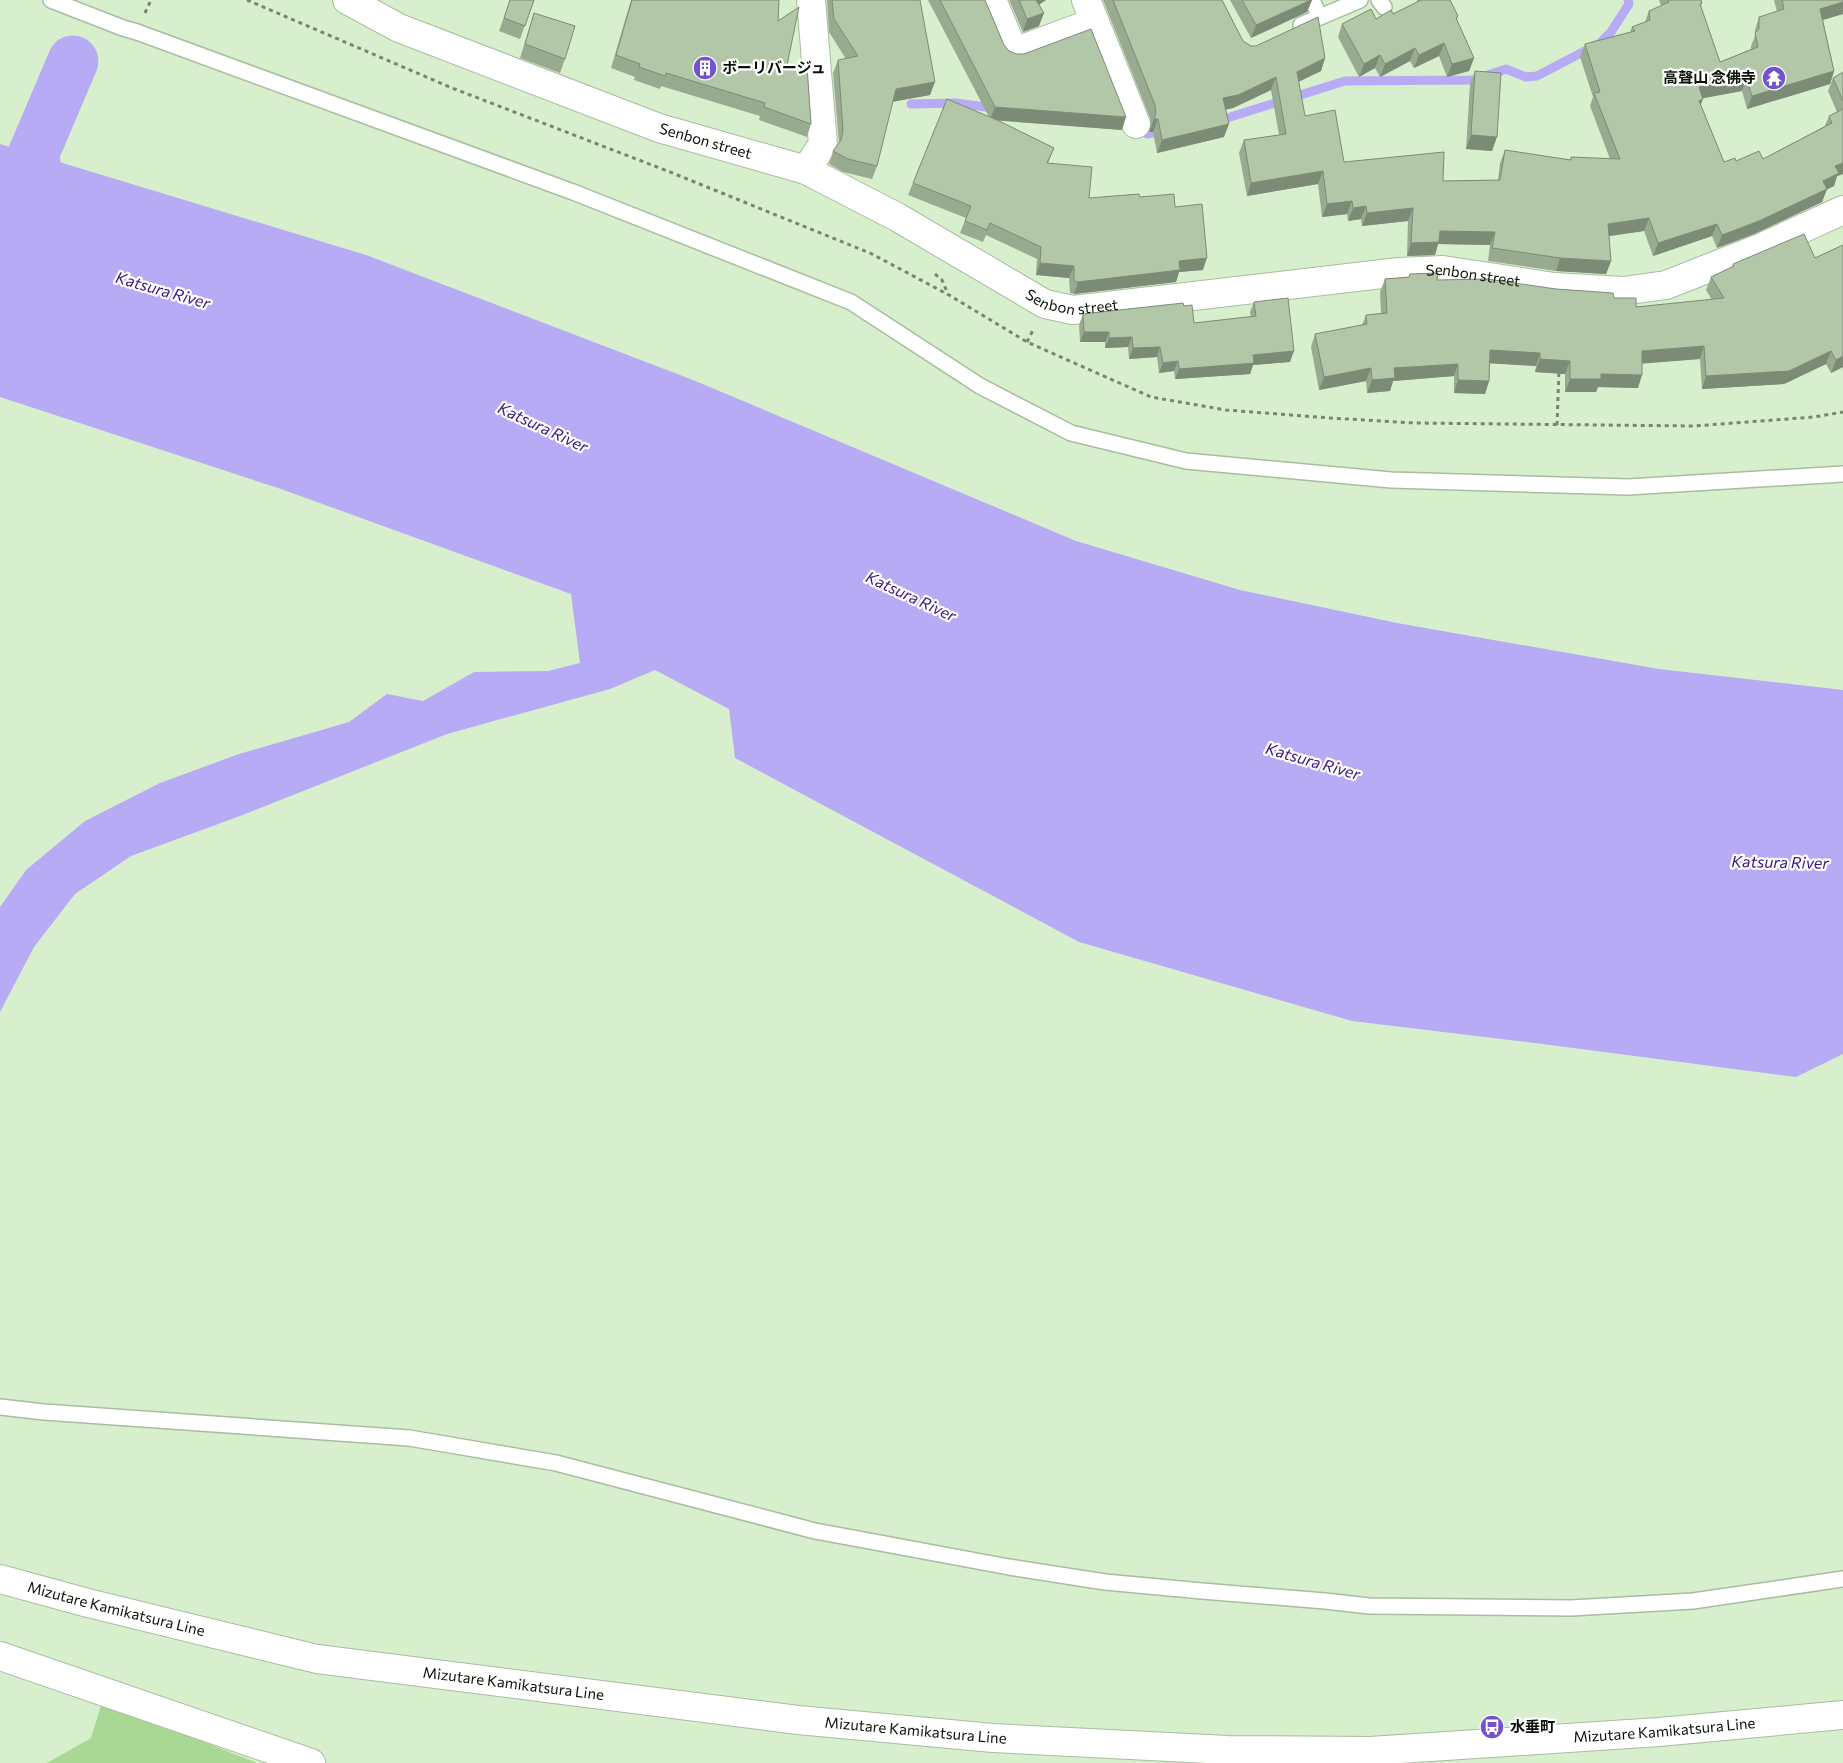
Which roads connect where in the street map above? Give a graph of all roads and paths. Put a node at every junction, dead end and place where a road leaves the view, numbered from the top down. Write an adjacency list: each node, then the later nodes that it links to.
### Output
1 (51, 0): 15 (lane)
2 (347, 0): 11 (street, Senbon street)
3 (811, 0): 11 (street)
4 (992, 0): 7 (street)
5 (1312, 0): 8 (lane)
6 (1360, 0): 8 (lane)
7 (1090, 11): 10 (street)
8 (1320, 16): 9 (lane)
9 (1288, 32)
10 (1136, 124)
11 (806, 170): 12 (street, Senbon street)
12 (1843, 210)
13 (1559, 365): 14 (path)
14 (1557, 425)
15 (1843, 474)
16 (0, 1407): 18 (lane)
17 (0, 1579): 21 (street, Mizutare Kamikatsura Line)
18 (1843, 1579)
19 (0, 1656): 22 (street)
20 (1843, 1715): 21 (street, Mizutare Kamikatsura Line)
21 (1371, 1757)
22 (311, 1763)

